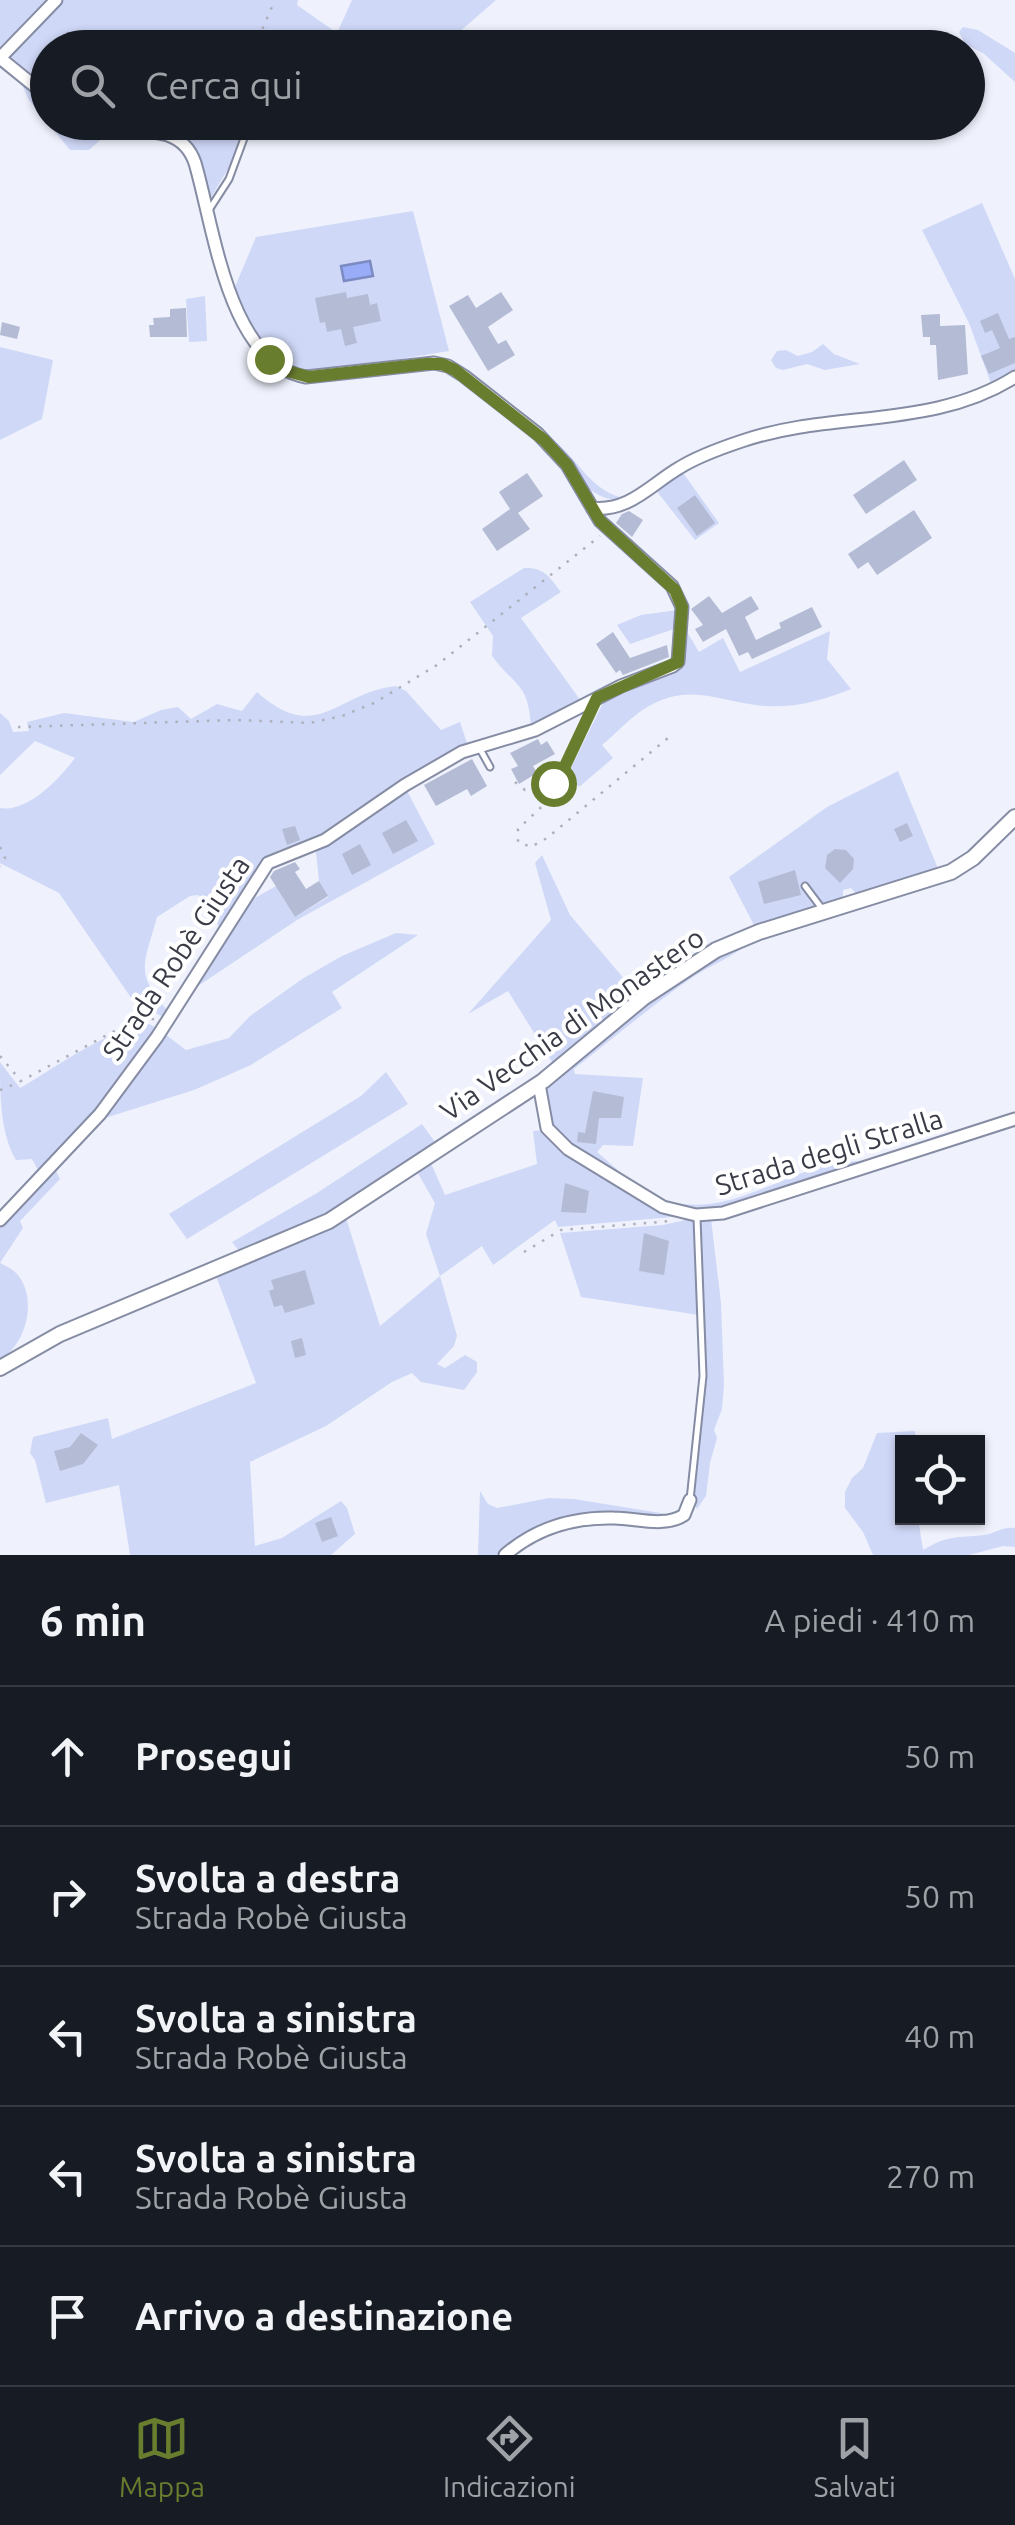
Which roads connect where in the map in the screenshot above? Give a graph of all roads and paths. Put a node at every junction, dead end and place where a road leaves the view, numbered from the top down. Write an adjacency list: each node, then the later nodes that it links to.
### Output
1 (56, 0): 4 (street)
2 (276, 0): 3 (path)
3 (262, 30)
4 (0, 58): 5 (street)
5 (30, 82)
6 (180, 140): 8 (street, Strada Robè Giusta)
7 (243, 140): 8 (lane)
8 (209, 210): 10 (street, Strada Robè Giusta)
9 (1015, 377): 10 (street)
10 (592, 508): 11 (street, Strada Robè Giusta)
11 (611, 532): 12 (street, Strada Robè Giusta); 13 (path)
12 (597, 698): 15 (street, Strada Robè Giusta); 18 (path)
13 (18, 727)
14 (668, 738): 18 (path)
15 (478, 746): 16 (lane); 24 (street, Strada Robè Giusta)
16 (490, 767)
17 (515, 782): 18 (path)
18 (556, 785)
19 (1015, 817): 23 (street, Via Vecchia di Monastero)
20 (0, 847): 21 (path)
21 (0, 866)
22 (805, 886): 23 (lane)
23 (825, 912): 27 (street, Via Vecchia di Monastero)
24 (165, 1024): 26 (path); 31 (street, Strada Robè Giusta)
25 (0, 1056): 26 (path)
26 (22, 1081): 28 (path)
27 (539, 1084): 30 (street, Strada degli Stralla); 33 (street, Via Vecchia di Monastero)
28 (0, 1090)
29 (1015, 1120): 30 (street, Strada degli Stralla)
30 (696, 1215): 32 (path); 34 (lane)
31 (0, 1220)
32 (524, 1252)
33 (0, 1368)
34 (690, 1500): 35 (street)
35 (505, 1555)

